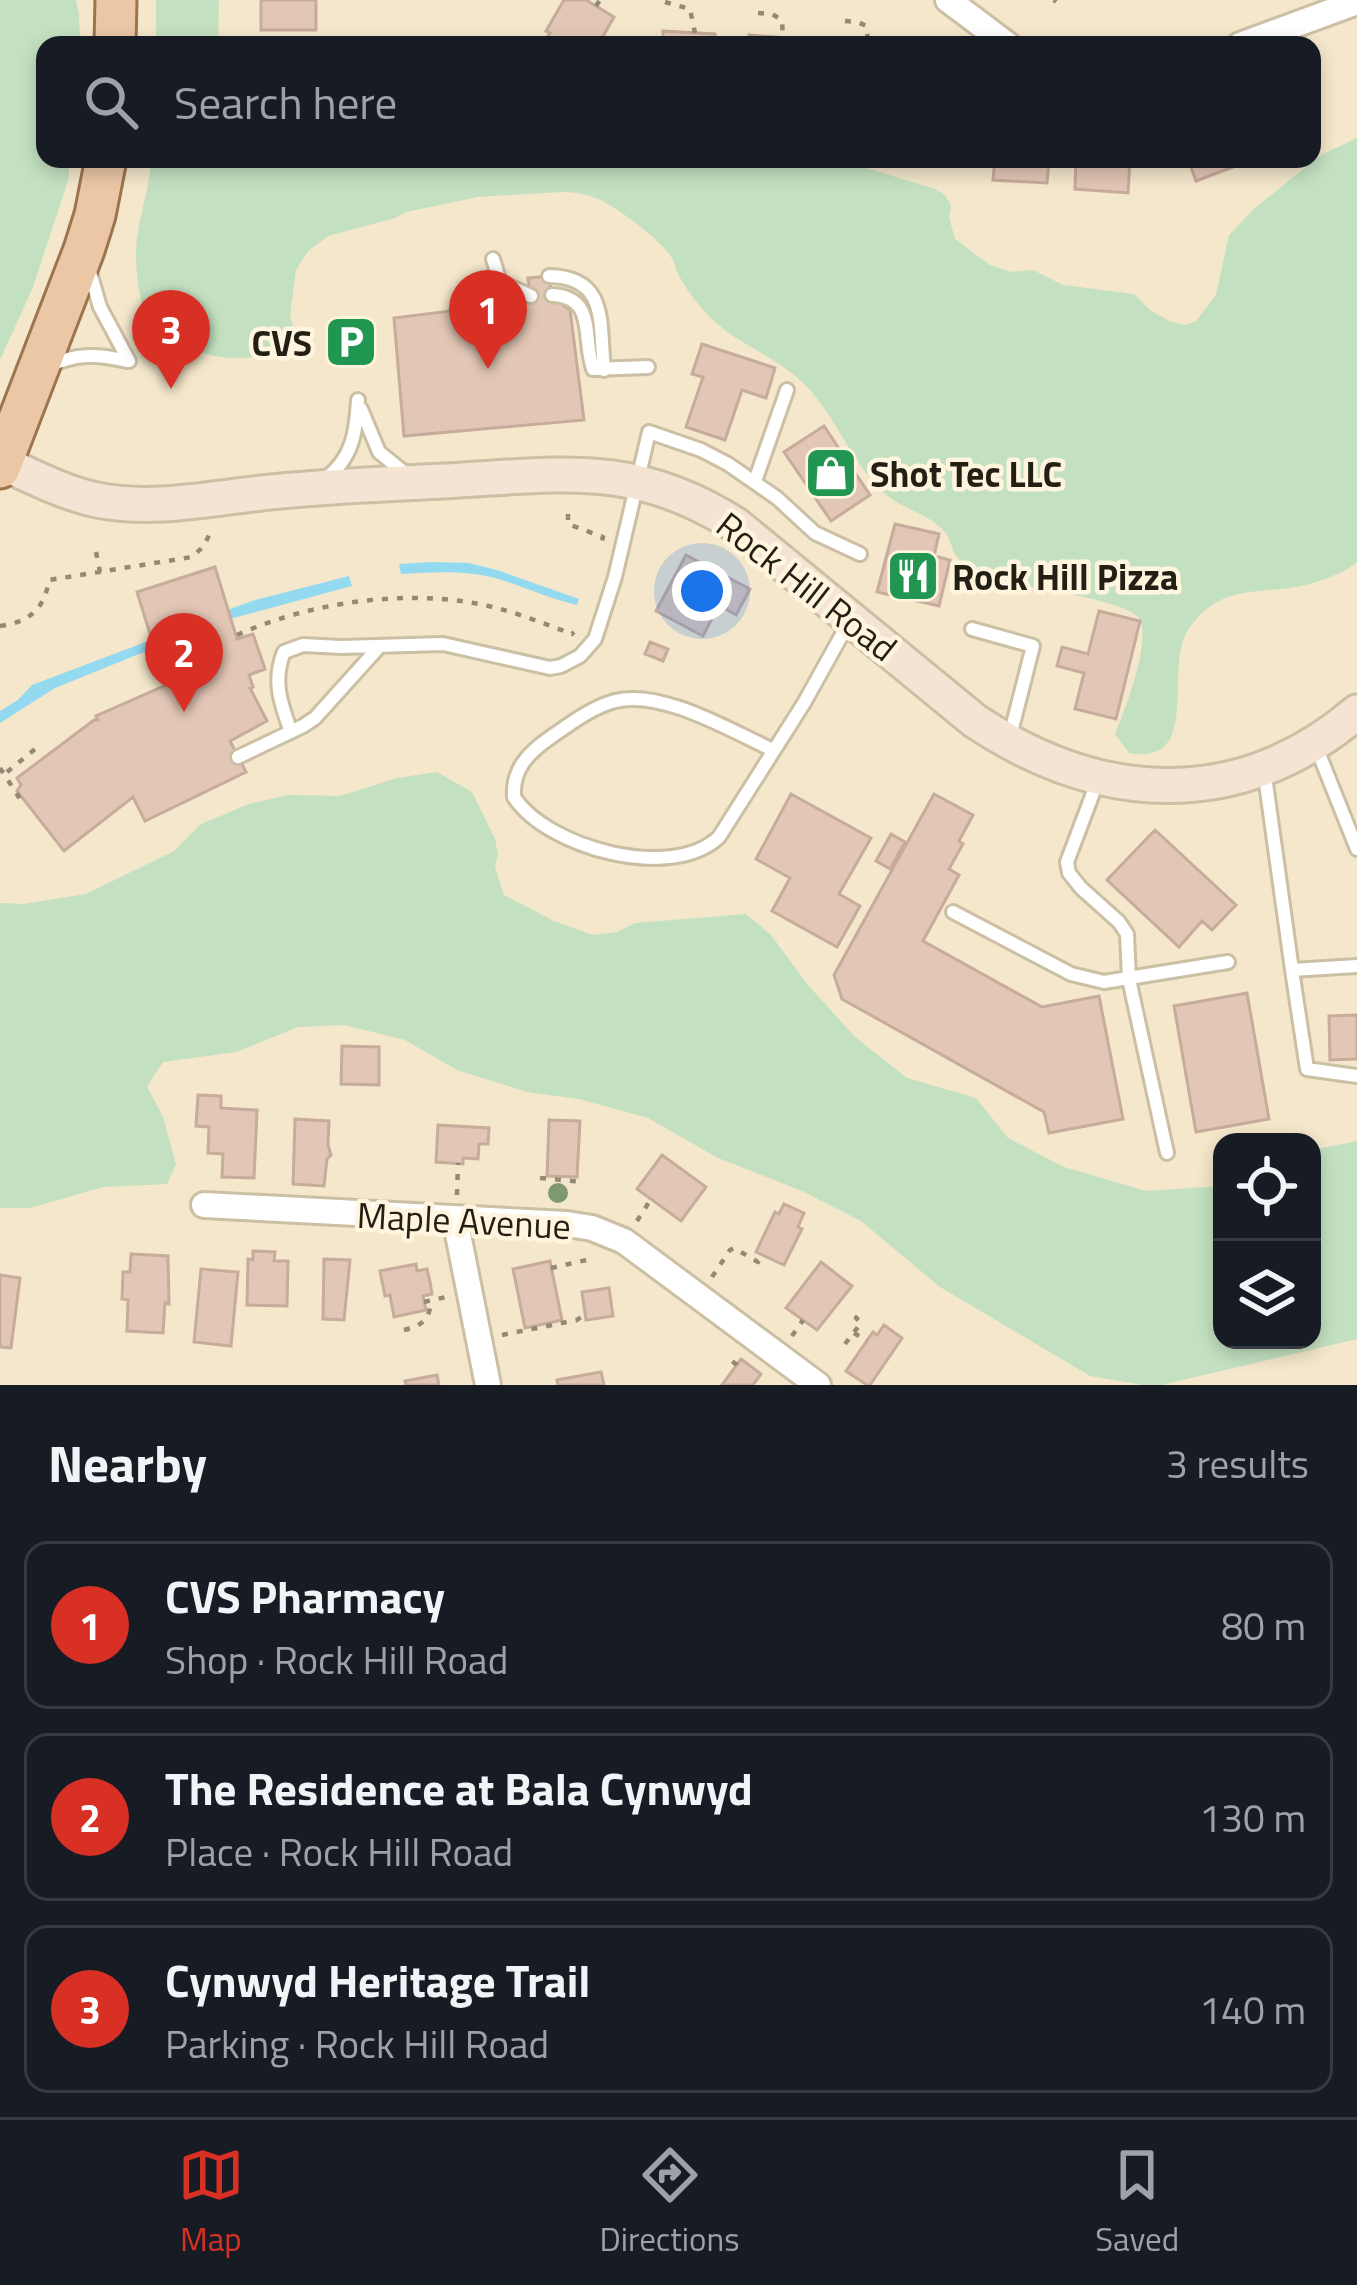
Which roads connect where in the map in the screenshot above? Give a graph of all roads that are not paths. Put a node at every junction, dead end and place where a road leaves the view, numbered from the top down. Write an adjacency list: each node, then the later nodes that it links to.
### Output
1 (116, 0): 4 (main road)
2 (948, 0): 5 (street)
3 (1357, 2): 6 (street)
4 (115, 36)
5 (996, 36)
6 (1264, 36)
7 (104, 168): 8 (main road)
8 (84, 250): 17 (main road); 17 (lane)
9 (493, 259): 12 (lane)
10 (549, 276): 16 (lane)
11 (529, 278): 12 (lane)
12 (511, 288): 14 (lane)
13 (552, 295): 16 (lane)
14 (530, 296)
15 (648, 368): 16 (lane)
16 (604, 370)
17 (37, 372): 19 (main road)
18 (787, 390): 20 (lane)
19 (1, 466): 23 (main road, Rock Hill Road)
20 (755, 481): 22 (lane); 24 (lane)
21 (417, 482): 22 (main road, Rock Hill Road); 23 (main road, Rock Hill Road); 23 (lane)
22 (638, 482): 25 (main road, Rock Hill Road); 27 (lane)
23 (313, 488)
24 (860, 554)
25 (851, 618): 30 (main road, Rock Hill Road); 32 (lane)
26 (972, 629): 30 (lane)
27 (379, 646): 29 (lane); 29 (lane)
28 (1357, 712): 31 (main road, Rock Hill Road)
29 (291, 732): 33 (lane)
30 (1008, 743): 35 (main road, Rock Hill Road)
31 (1314, 743): 34 (main road, Rock Hill Road); 36 (lane)
32 (773, 750): 32 (lane)
33 (238, 757)
34 (1264, 767): 35 (main road, Rock Hill Road); 40 (lane)
35 (1099, 779): 41 (lane)
36 (1357, 849)
37 (953, 912): 41 (lane)
38 (1228, 962): 41 (lane)
39 (1357, 966): 40 (lane)
40 (1292, 970): 42 (lane)
41 (1129, 979): 43 (lane)
42 (1357, 1076)
43 (1167, 1153)
44 (204, 1205): 45 (street, Maple Avenue)
45 (455, 1219): 46 (street); 47 (street, Maple Avenue)
46 (488, 1385)
47 (818, 1385)

